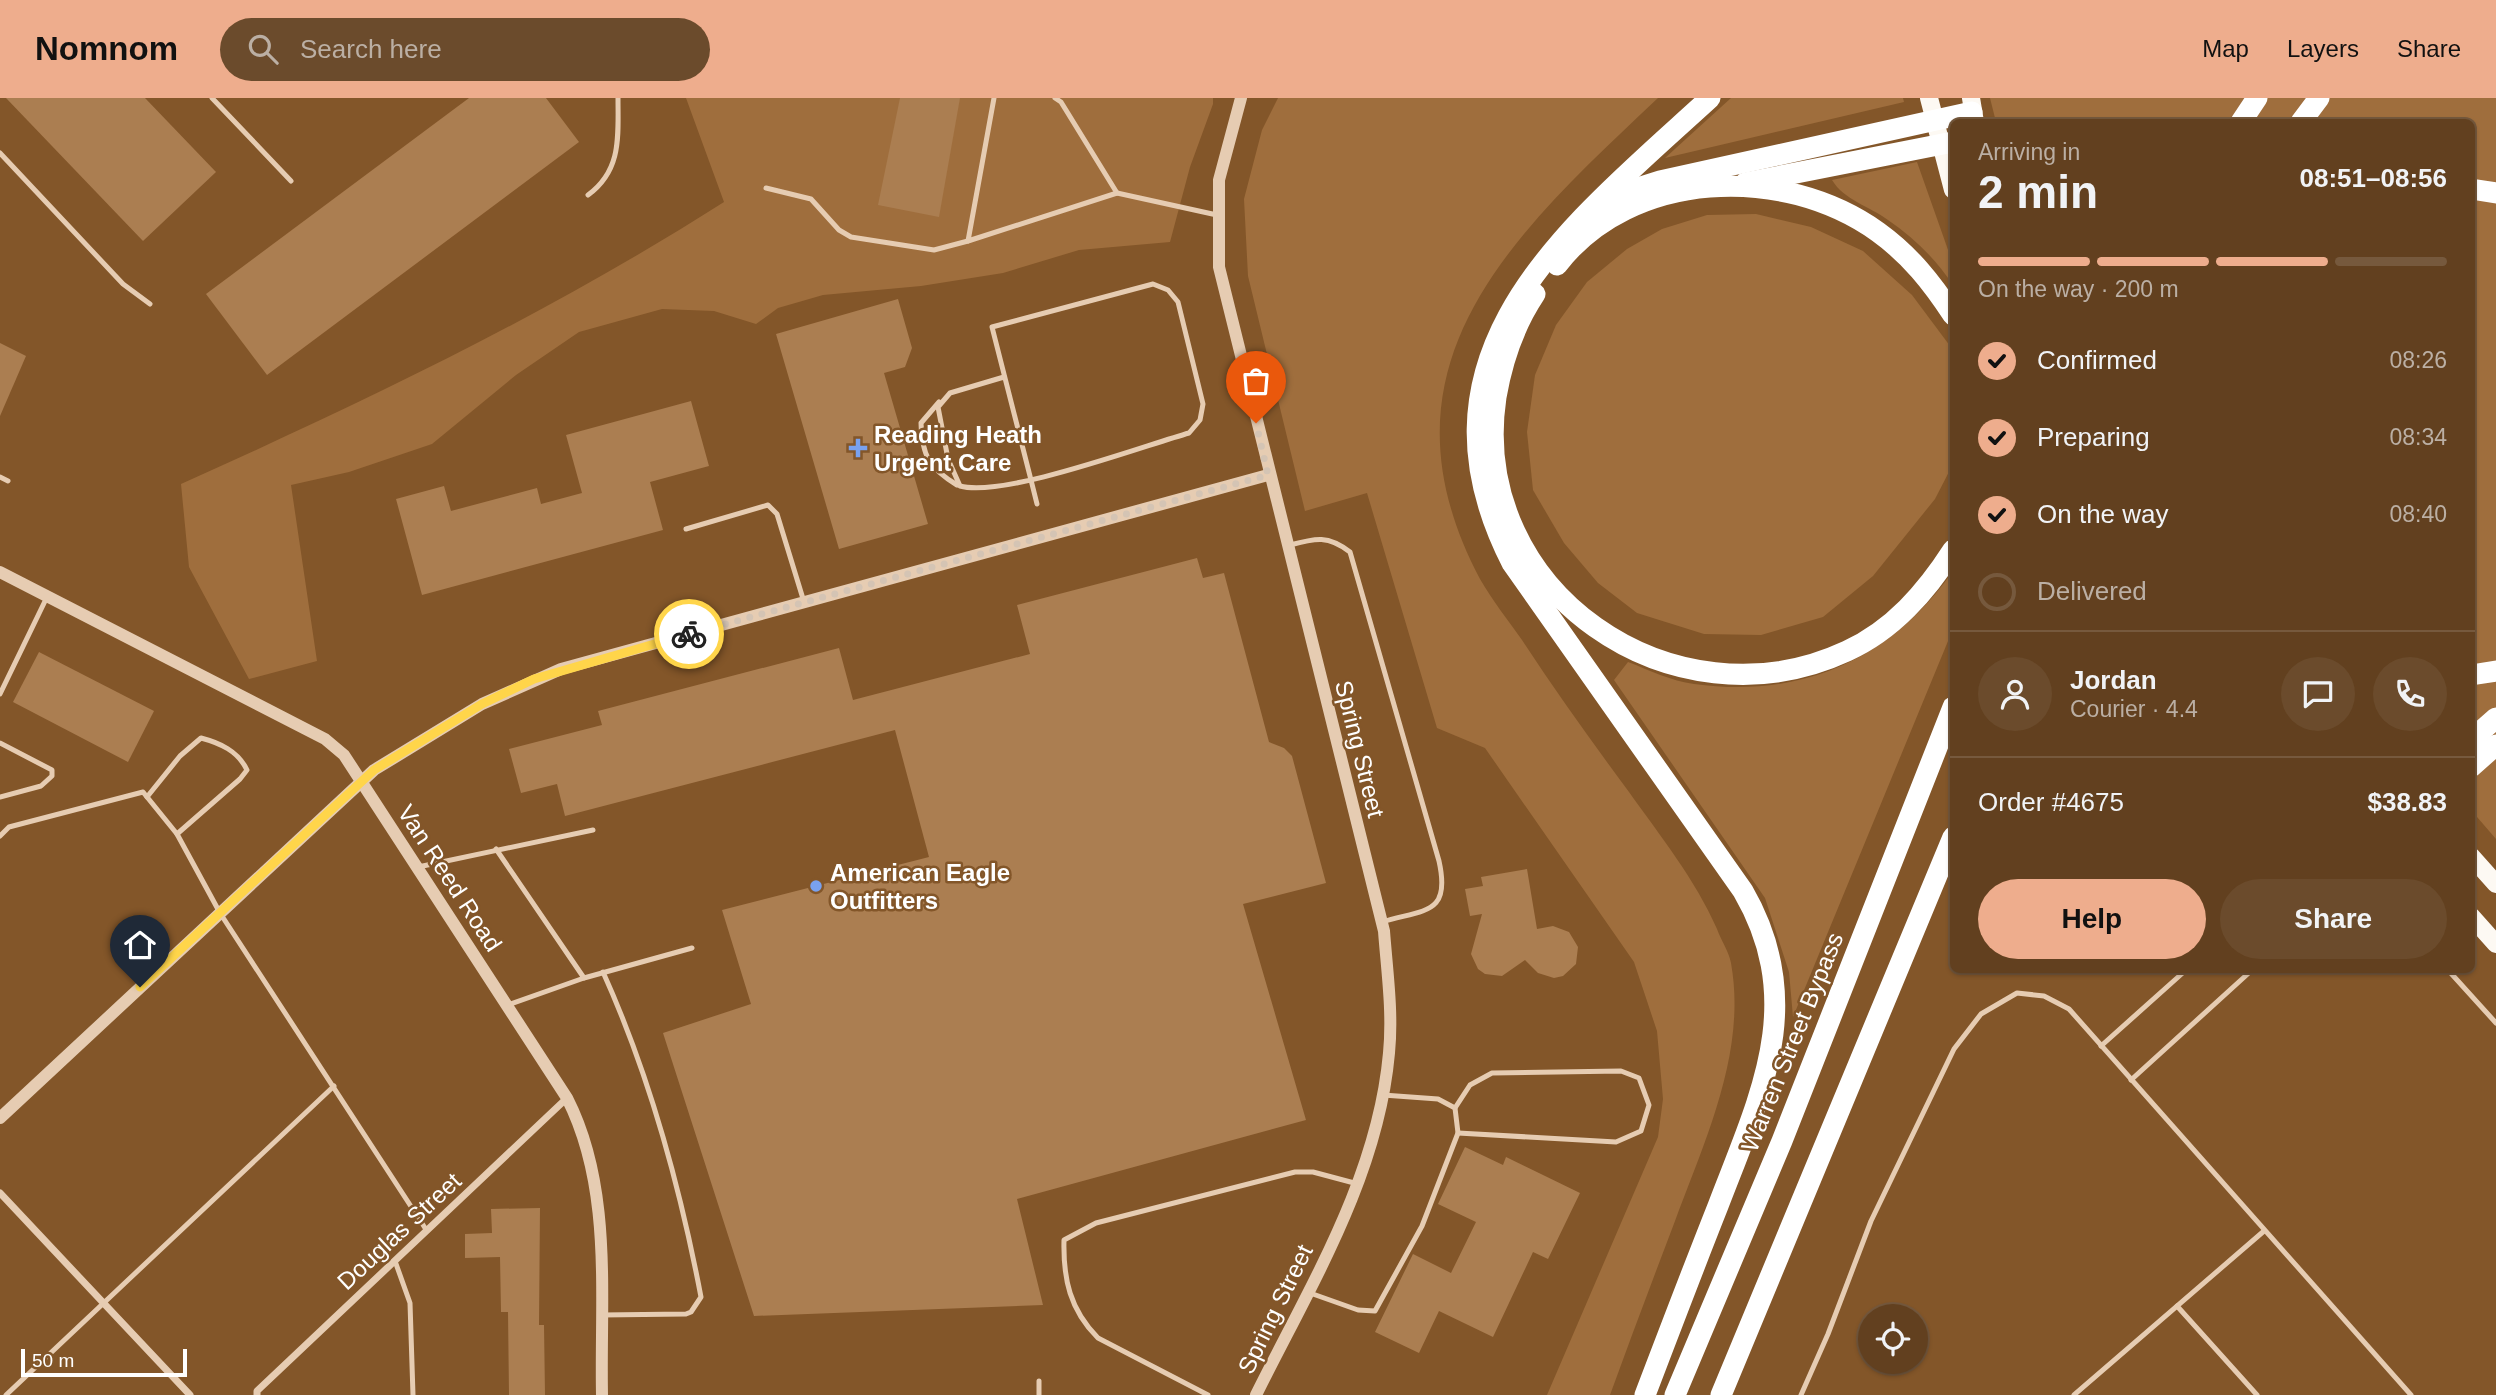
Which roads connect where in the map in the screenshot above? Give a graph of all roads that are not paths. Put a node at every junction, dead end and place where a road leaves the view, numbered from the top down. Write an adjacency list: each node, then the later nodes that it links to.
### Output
1 (212, 98): 17 (lane)
2 (618, 98): 23 (lane)
3 (994, 98): 26 (lane)
4 (1055, 98): 22 (lane)
5 (1241, 98): 24 (street, Spring Street)
6 (1710, 98): 25 (highway)
7 (1929, 98): 13 (main road)
8 (2257, 98): 11 (highway)
9 (2319, 98): 12 (highway)
10 (1973, 111): 13 (highway)
11 (2243, 119)
12 (2303, 119)
13 (1934, 122): 14 (main road); 25 (highway)
14 (1947, 143): 16 (main road); 18 (highway)
15 (0, 153): 27 (lane)
16 (1950, 166)
17 (292, 181)
18 (1733, 186): 28 (highway); 39 (highway)
19 (766, 188): 26 (lane)
20 (2475, 189): 21 (highway)
21 (2496, 192)
22 (1117, 193): 24 (lane); 26 (lane)
23 (588, 195)
24 (1217, 215): 31 (street, Spring Street)
25 (1569, 230): 101 (highway)
26 (968, 241)
27 (150, 304)
28 (1950, 310)
29 (1004, 377): 30 (lane); 33 (lane); 33 (lane)
30 (942, 399): 35 (lane); 35 (lane)
31 (1268, 475): 38 (street, Spring Street); 42 (street)
32 (0, 477): 34 (lane)
33 (1031, 480): 35 (lane); 36 (lane)
34 (8, 481)
35 (960, 486)
36 (1037, 504)
37 (686, 529): 42 (lane)
38 (1286, 547): 65 (street, Spring Street); 65 (lane)
39 (1950, 555)
40 (0, 572): 41 (street, Van Reed Road)
41 (47, 597): 45 (lane); 52 (street, Van Reed Road)
42 (804, 602): 52 (street)
43 (2496, 671): 44 (highway)
44 (2475, 674)
45 (0, 694)
46 (1950, 715): 102 (highway, Warren Street Bypass)
47 (2496, 718): 48 (highway)
48 (2475, 736)
49 (0, 743): 53 (lane)
50 (2496, 745): 51 (highway)
51 (2475, 763)
52 (362, 780): 61 (street, Van Reed Road); 63 (street)
53 (0, 797)
54 (147, 797): 56 (lane); 56 (lane); 57 (lane)
55 (593, 830): 59 (lane)
56 (177, 834): 63 (lane)
57 (0, 836)
58 (1950, 844): 103 (highway)
59 (496, 849): 61 (lane); 72 (lane)
60 (2475, 860): 62 (main road)
61 (418, 867): 73 (street, Van Reed Road)
62 (2496, 884)
63 (220, 913): 77 (lane); 81 (street)
64 (2475, 920): 66 (main road)
65 (1382, 922): 78 (street, Spring Street)
66 (2496, 944)
67 (692, 948): 68 (lane)
68 (603, 972): 72 (lane); 91 (lane)
69 (2183, 973): 75 (lane)
70 (2249, 973): 76 (lane)
71 (2451, 973): 74 (lane)
72 (584, 978): 73 (lane)
73 (507, 1006): 79 (street, Van Reed Road)
74 (2496, 1023)
75 (2101, 1046): 76 (lane); 104 (lane)
76 (2131, 1080): 86 (lane)
77 (334, 1086): 85 (lane); 89 (lane)
78 (1383, 1096): 80 (lane); 83 (street, Spring Street)
79 (567, 1098): 85 (street, Douglas Street); 91 (street, Van Reed Road)
80 (1455, 1108): 82 (lane); 82 (lane)
81 (0, 1118)
82 (1458, 1133): 88 (lane)
83 (1358, 1184): 88 (street, Spring Street); 99 (lane)
84 (0, 1193): 89 (street)
85 (427, 1231): 87 (street, Douglas Street)
86 (2263, 1231): 90 (lane); 107 (lane)
87 (395, 1261): 93 (street, Douglas Street); 96 (lane)
88 (1307, 1292): 100 (street, Spring Street)
89 (103, 1304): 94 (lane); 95 (street)
90 (2177, 1306): 105 (lane); 106 (lane)
91 (601, 1315): 97 (street, Van Reed Road)
92 (1039, 1381): 98 (lane)
93 (256, 1394)
94 (6, 1395)
95 (190, 1395)
96 (413, 1395)
97 (601, 1395)
98 (1039, 1395)
99 (1208, 1395)
100 (1256, 1395)
101 (1644, 1395)
102 (1675, 1395)
103 (1721, 1395)
104 (1801, 1395)
105 (2074, 1395)
106 (2257, 1395)
107 (2411, 1395)

